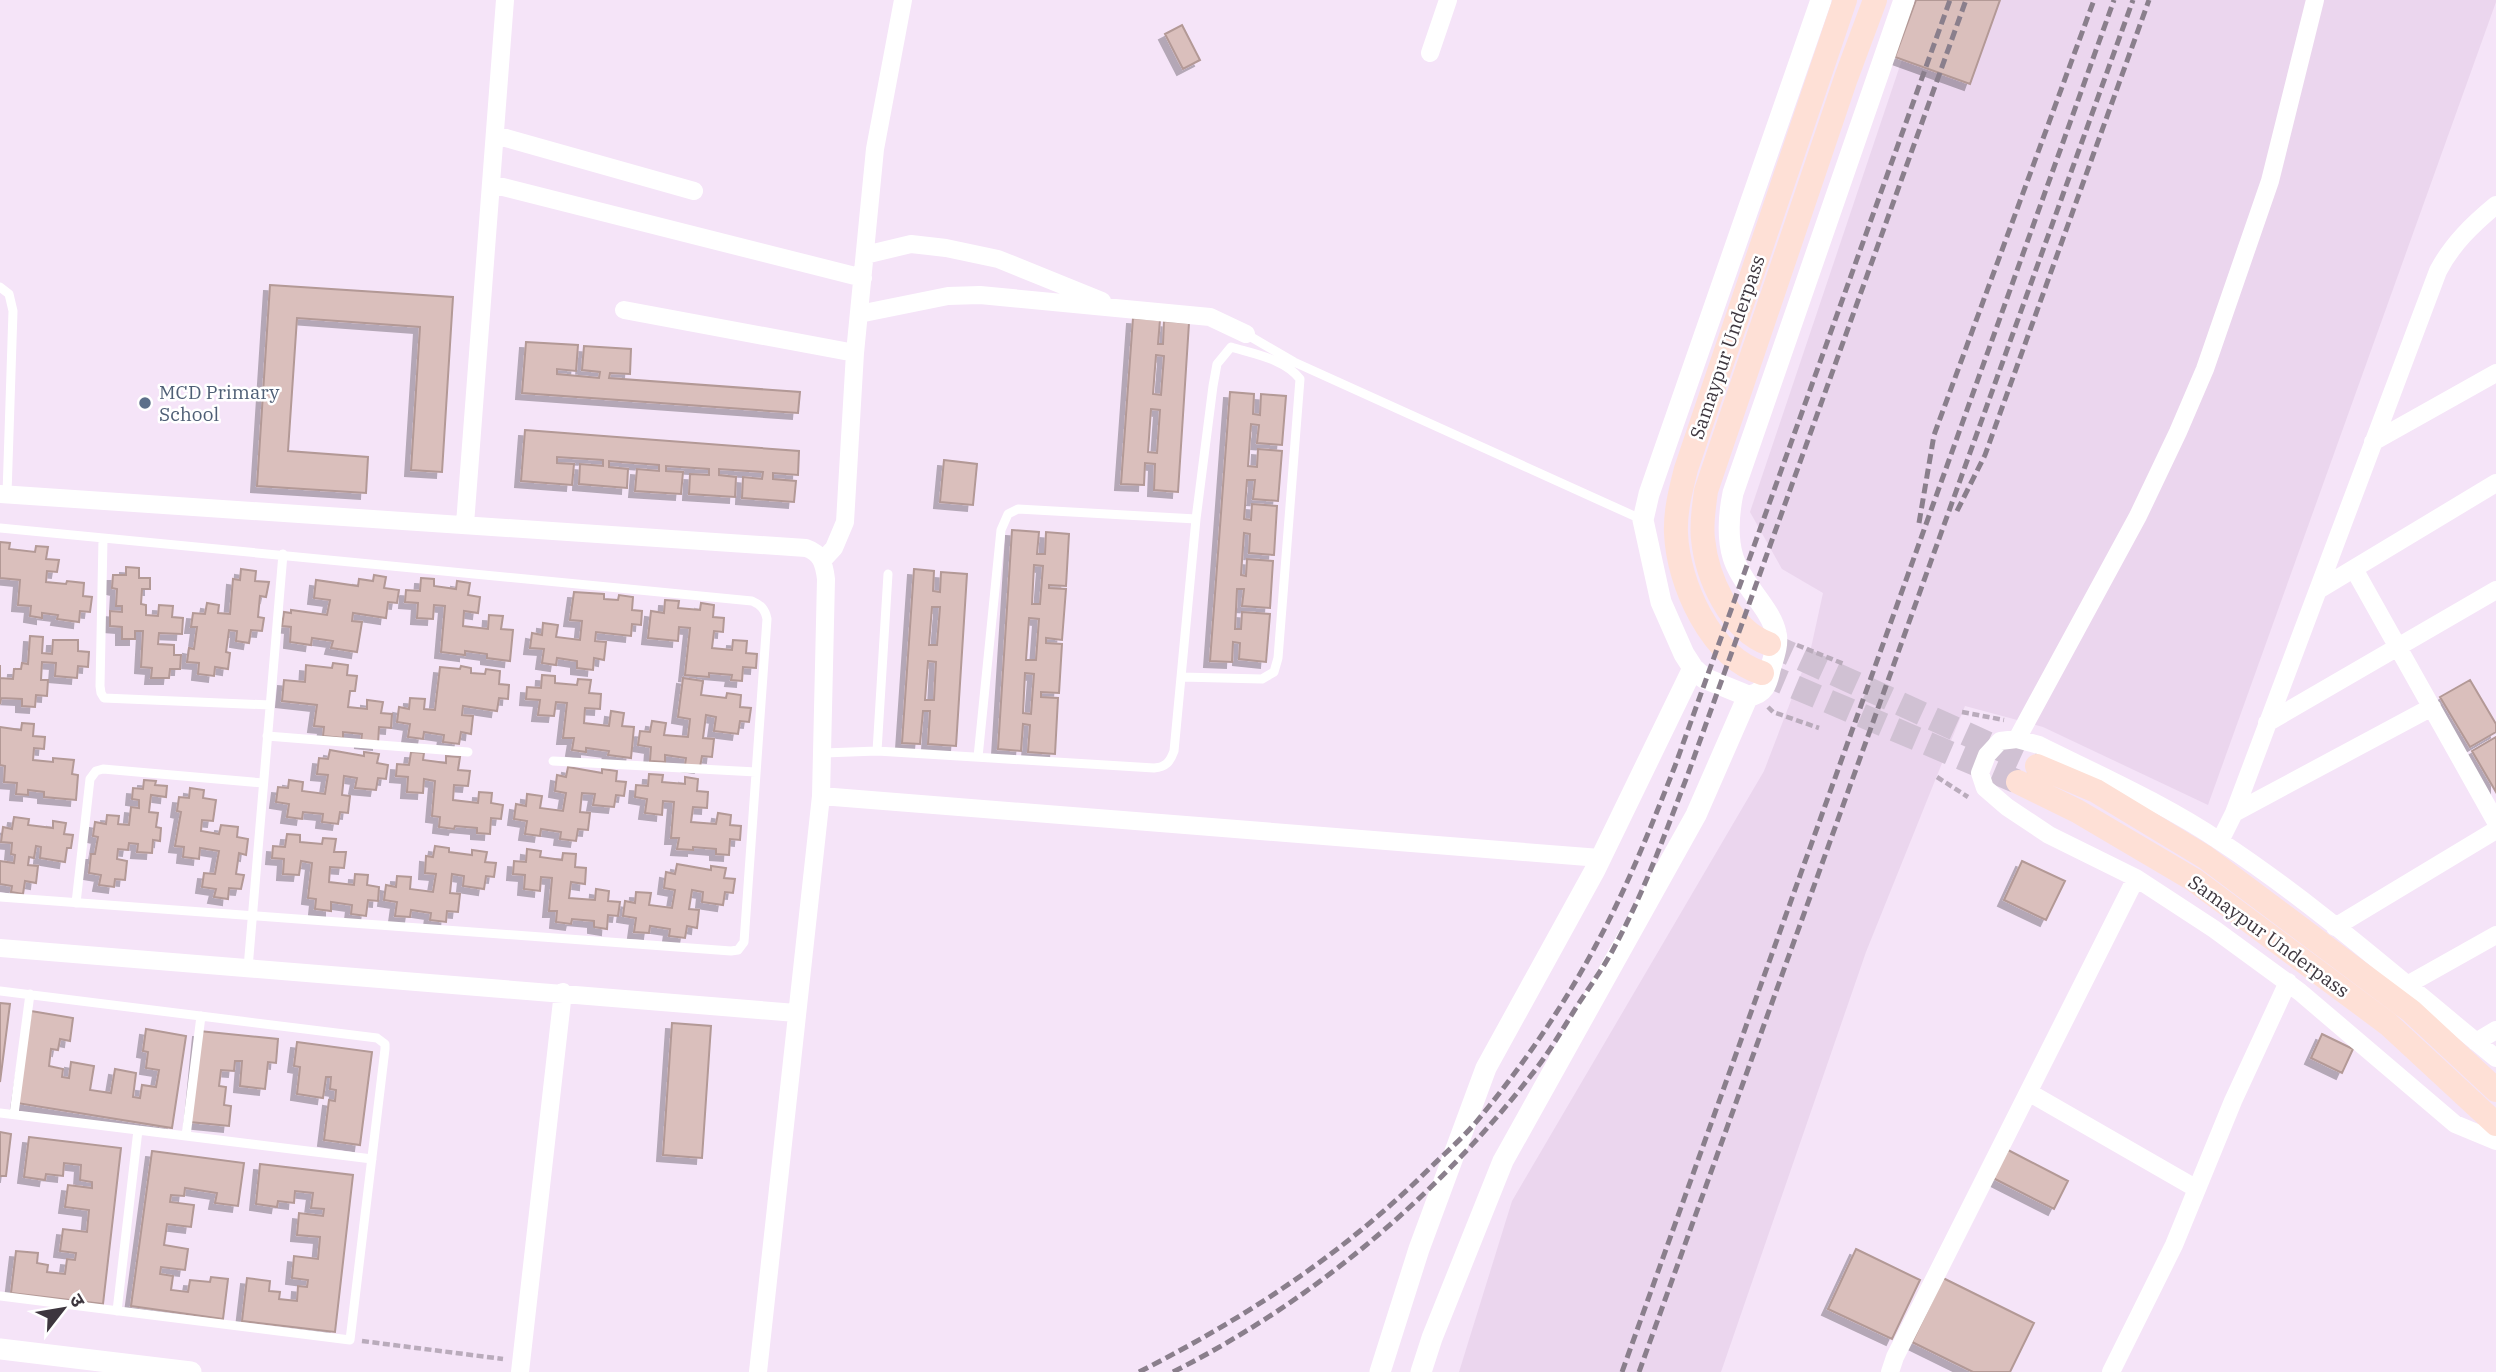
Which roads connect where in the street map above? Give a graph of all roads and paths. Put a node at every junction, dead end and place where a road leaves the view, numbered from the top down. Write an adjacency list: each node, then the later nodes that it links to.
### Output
1 (505, 0): 10 (street)
2 (903, 0): 14 (street)
3 (1448, 0): 9 (street)
4 (1821, 0): 27 (street)
5 (1845, 0): 42 (main road, Samaypur Underpass)
6 (1875, 0): 37 (main road, Samaypur Underpass)
7 (1904, 0): 44 (street)
8 (2315, 0): 53 (street)
9 (1430, 53)
10 (495, 135): 11 (street); 12 (street)
11 (491, 184): 15 (street); 28 (street)
12 (694, 191)
13 (2496, 205): 23 (street)
14 (865, 255): 15 (street); 18 (street)
15 (863, 278): 19 (street)
16 (0, 287): 25 (lane)
17 (624, 310): 21 (street)
18 (1123, 310): 19 (street); 20 (street)
19 (859, 314): 21 (street)
20 (1246, 334): 27 (lane)
21 (855, 353): 32 (street)
22 (2496, 373): 23 (street)
23 (2373, 442): 35 (street)
24 (2496, 483): 33 (street)
25 (4, 494): 28 (street)
26 (1196, 519): 43 (lane); 43 (lane); 57 (lane)
27 (1643, 520): 41 (street)
28 (465, 524): 32 (street)
29 (0, 528): 30 (lane)
30 (103, 539): 31 (lane); 45 (lane)
31 (283, 554): 45 (lane); 60 (lane)
32 (822, 561): 56 (street)
33 (2354, 569): 35 (street); 39 (street)
34 (888, 574): 54 (lane)
35 (2320, 589): 50 (street)
36 (2496, 590): 39 (street)
37 (1769, 644)
38 (1795, 645): 40 (path)
39 (2398, 647): 46 (street); 50 (street)
40 (1844, 664)
41 (1693, 668): 44 (street); 70 (street)
42 (1762, 673)
43 (1181, 677): 57 (lane)
44 (1748, 696): 107 (street)
45 (270, 705): 52 (lane)
46 (2432, 707): 66 (street); 67 (street)
47 (1773, 712): 51 (path)
48 (1962, 712): 49 (path)
49 (2004, 720)
50 (2267, 723): 66 (street)
51 (1819, 727)
52 (267, 736): 55 (lane); 63 (lane)
53 (2017, 739): 69 (street); 71 (street)
54 (877, 751): 56 (lane); 57 (lane)
55 (468, 752)
56 (824, 753): 64 (street)
57 (978, 757)
58 (553, 761): 60 (lane)
59 (2037, 766): 89 (main road, Samaypur Underpass)
60 (756, 772): 74 (lane)
61 (1937, 777): 65 (path)
62 (2018, 782): 93 (main road, Samaypur Underpass)
63 (263, 783): 73 (lane); 74 (lane)
64 (821, 796): 70 (street); 84 (street)
65 (1971, 800)
66 (2234, 813): 69 (street)
67 (2496, 822)
68 (2496, 830): 75 (street)
69 (2220, 841): 75 (street)
70 (1600, 858): 106 (street)
71 (2136, 878): 79 (street); 90 (street)
72 (0, 897): 73 (lane)
73 (76, 903): 74 (lane)
74 (252, 916): 78 (lane)
75 (2335, 927): 80 (street)
76 (2496, 935): 80 (street)
77 (0, 948): 78 (street)
78 (248, 968): 82 (street)
79 (2288, 982): 96 (street); 98 (street)
80 (2407, 985): 87 (street)
81 (0, 991): 83 (lane)
82 (563, 992): 84 (street); 103 (street)
83 (30, 994): 85 (lane); 92 (lane)
84 (796, 1013): 105 (street)
85 (201, 1016): 95 (lane); 97 (lane)
86 (2496, 1030): 87 (street)
87 (2476, 1042): 88 (street)
88 (2496, 1058)
89 (2496, 1090)
90 (2030, 1093): 98 (street); 108 (street)
91 (0, 1113): 92 (lane)
92 (14, 1114): 94 (lane)
93 (2496, 1124)
94 (138, 1130): 95 (lane); 100 (lane)
95 (186, 1136): 97 (lane)
96 (2496, 1141)
97 (372, 1159): 101 (lane)
98 (2197, 1189): 109 (street)
99 (0, 1296): 100 (lane)
100 (117, 1311): 101 (lane)
101 (350, 1340): 103 (path)
102 (0, 1349): 104 (street)
103 (521, 1366)
104 (191, 1372)
105 (758, 1372)
106 (1380, 1372)
107 (1421, 1372)
108 (1890, 1372)
109 (2111, 1372)

